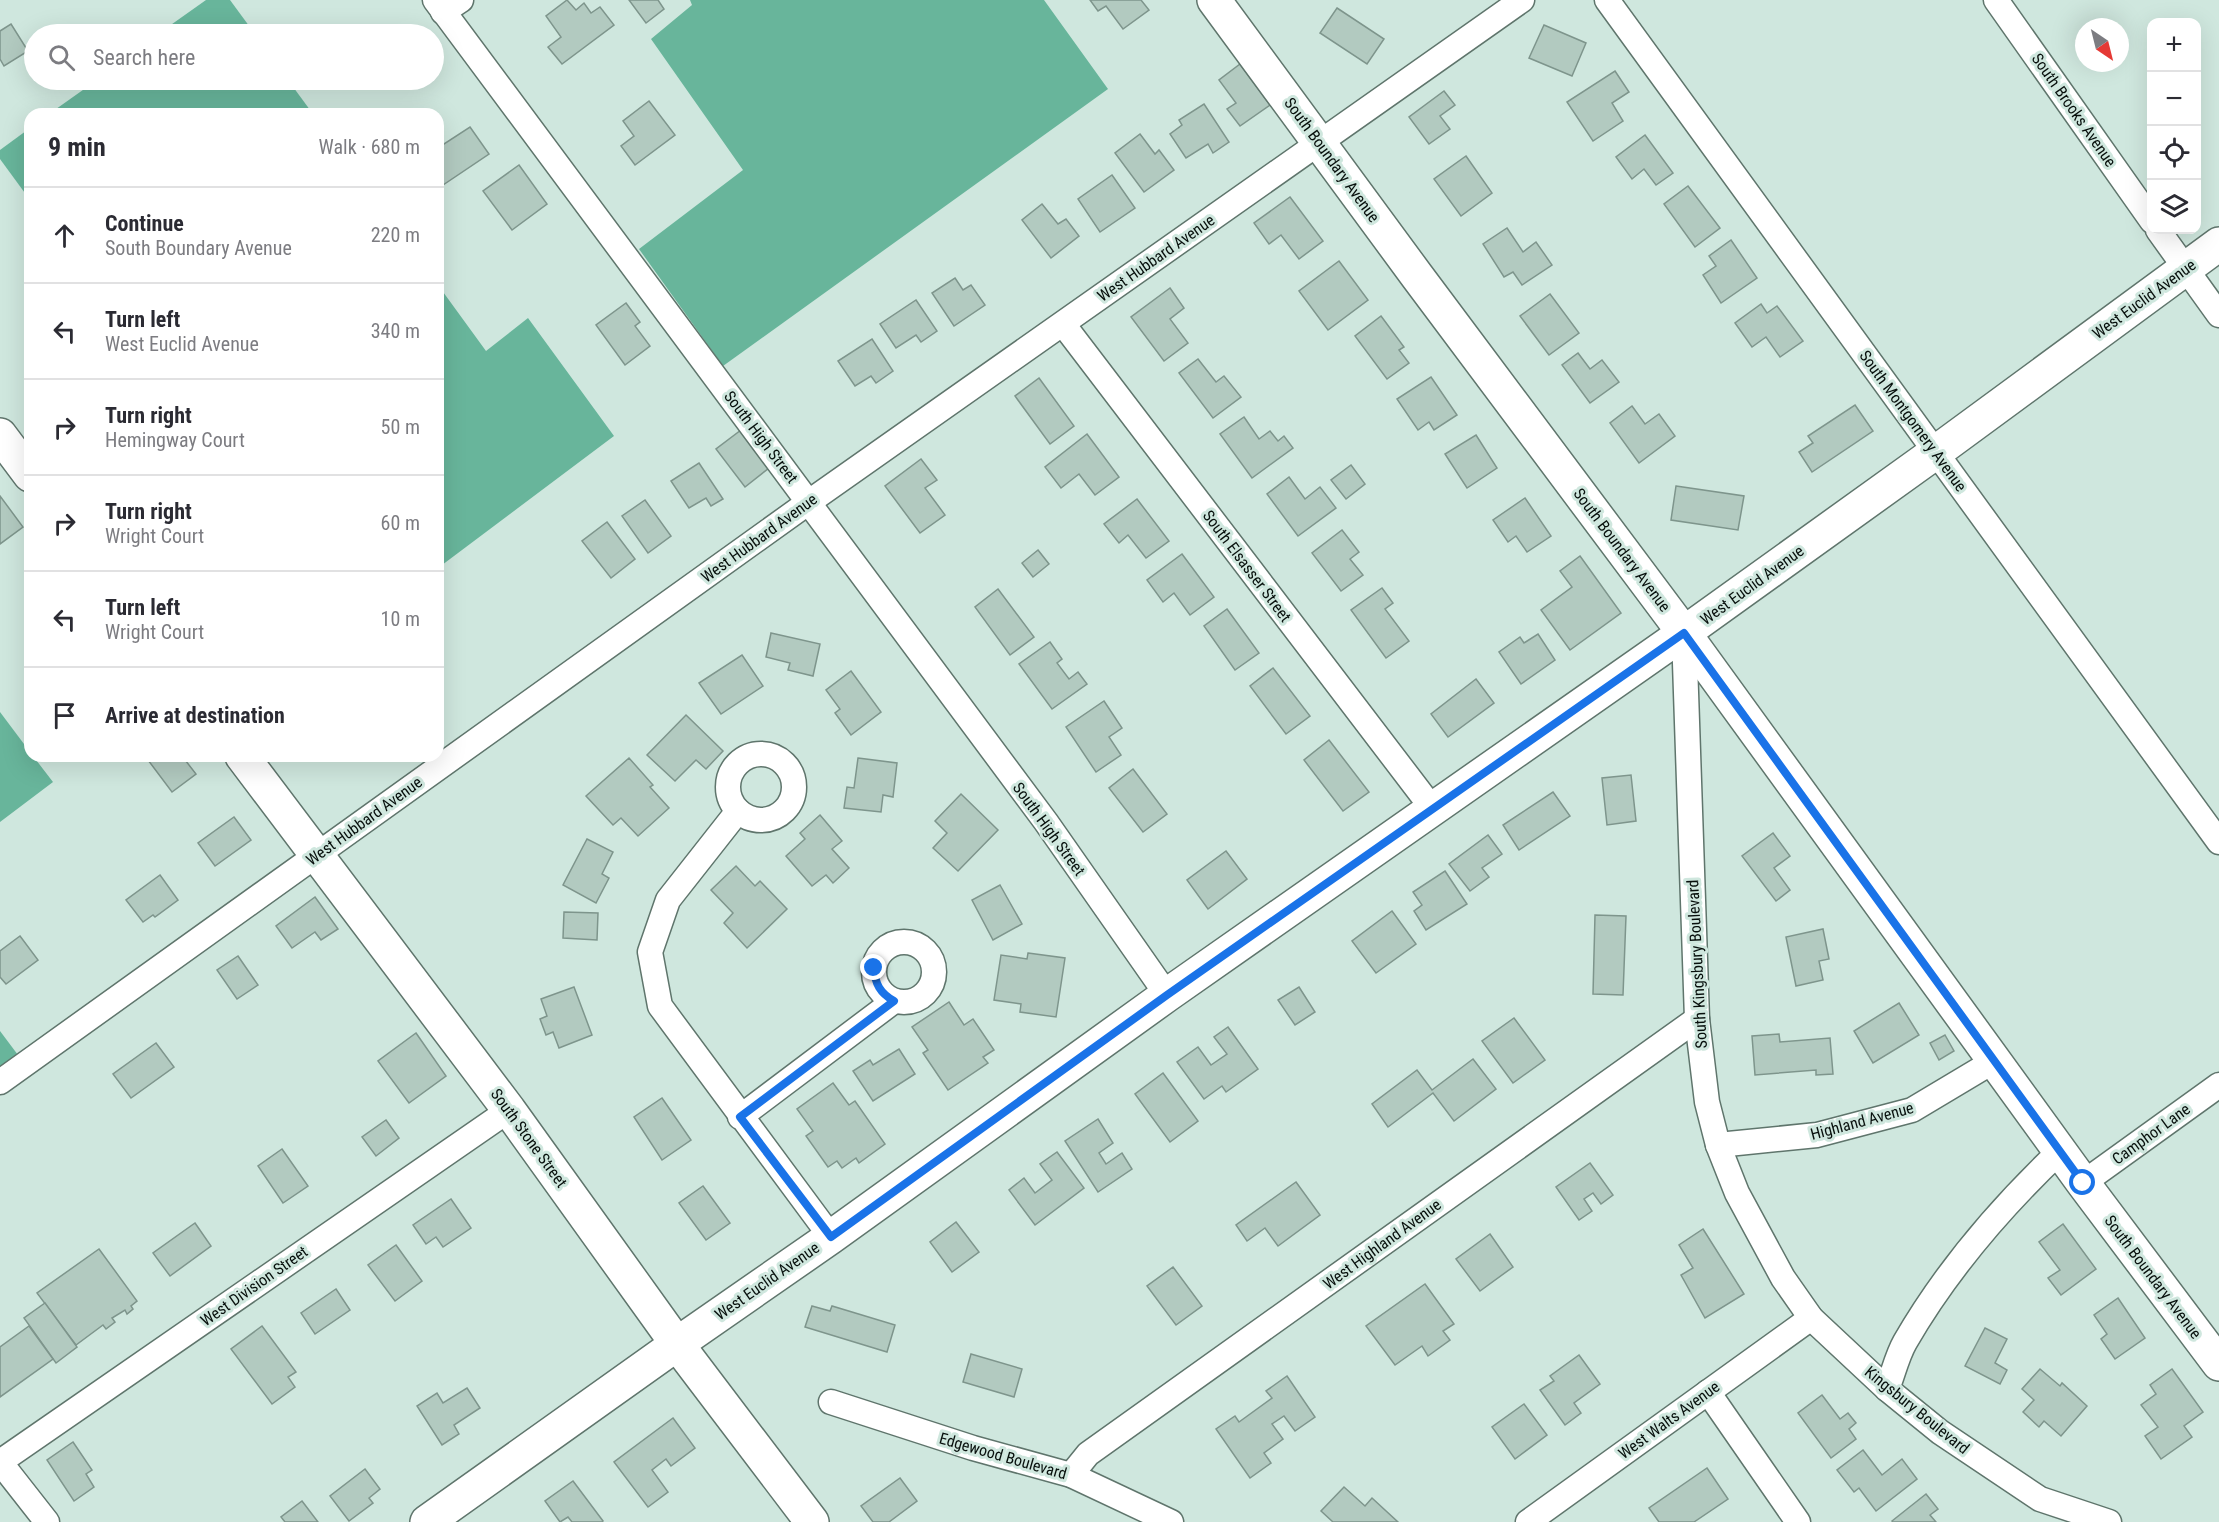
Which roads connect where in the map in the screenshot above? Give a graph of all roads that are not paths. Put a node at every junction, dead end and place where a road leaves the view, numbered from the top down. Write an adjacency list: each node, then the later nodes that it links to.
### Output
1 (1214, 0): 6 (street, South Boundary Avenue)
2 (1522, 0): 6 (street, West Hubbard Avenue)
3 (1607, 0): 14 (street, South Montgomery Avenue)
4 (1996, 0): 7 (street, South Brooks Avenue)
5 (447, 4): 16 (street, South High Street)
6 (1320, 142): 12 (street, West Hubbard Avenue); 17 (street, South Boundary Avenue)
7 (2147, 215)
8 (2161, 234): 10 (street)
9 (2219, 244): 10 (street, West Euclid Avenue)
10 (2185, 268): 11 (street); 14 (street, West Euclid Avenue)
11 (2219, 315)
12 (1063, 324): 16 (street, West Hubbard Avenue); 19 (street, South Elsasser Street)
13 (0, 435): 15 (street)
14 (1936, 452): 17 (street, West Euclid Avenue); 21 (street, South Montgomery Avenue)
15 (24, 467)
16 (809, 502): 22 (street, West Hubbard Avenue); 23 (street, South High Street)
17 (1684, 633): 19 (street, West Euclid Avenue); 25 (street, South Kingsbury Boulevard); 26 (street, South Boundary Avenue)
18 (247, 762): 22 (street, South Stone Street)
19 (1432, 808): 23 (street, West Euclid Avenue)
20 (738, 811): 30 (street)
21 (2219, 842)
22 (317, 855): 27 (street, West Hubbard Avenue); 29 (street, South Stone Street)
23 (1167, 995): 34 (street, West Euclid Avenue)
24 (894, 1001): 30 (street)
25 (1697, 1019): 31 (street, South Kingsbury Boulevard); 43 (street, West Highland Avenue)
26 (1994, 1062): 31 (street, Highland Avenue); 32 (street, South Boundary Avenue)
27 (0, 1082)
28 (2219, 1085): 33 (street, Camphor Lane)
29 (509, 1110): 37 (street, South Stone Street); 42 (street, West Division Street)
30 (740, 1117): 34 (street)
31 (1718, 1145): 35 (street, South Kingsbury Boulevard)
32 (2060, 1151): 33 (street, South Boundary Avenue); 39 (street)
33 (2083, 1183): 38 (street, South Boundary Avenue)
34 (831, 1237): 37 (street, West Euclid Avenue)
35 (1783, 1278): 36 (street, Kingsbury Boulevard)
36 (1810, 1318): 39 (street, Kingsbury Boulevard); 40 (street, West Walts Avenue)
37 (676, 1344): 45 (street, West Euclid Avenue); 46 (street, South Stone Street)
38 (2219, 1364)
39 (1887, 1389): 50 (street, Kingsbury Boulevard)
40 (1708, 1392): 48 (street, West Walts Avenue); 49 (street)
41 (831, 1402): 43 (street, Edgewood Boulevard)
42 (0, 1462): 44 (street)
43 (1071, 1475): 47 (street, Edgewood Boulevard)
44 (47, 1522)
45 (427, 1522)
46 (812, 1522)
47 (1171, 1522)
48 (1528, 1522)
49 (1798, 1522)
50 (2109, 1522)

